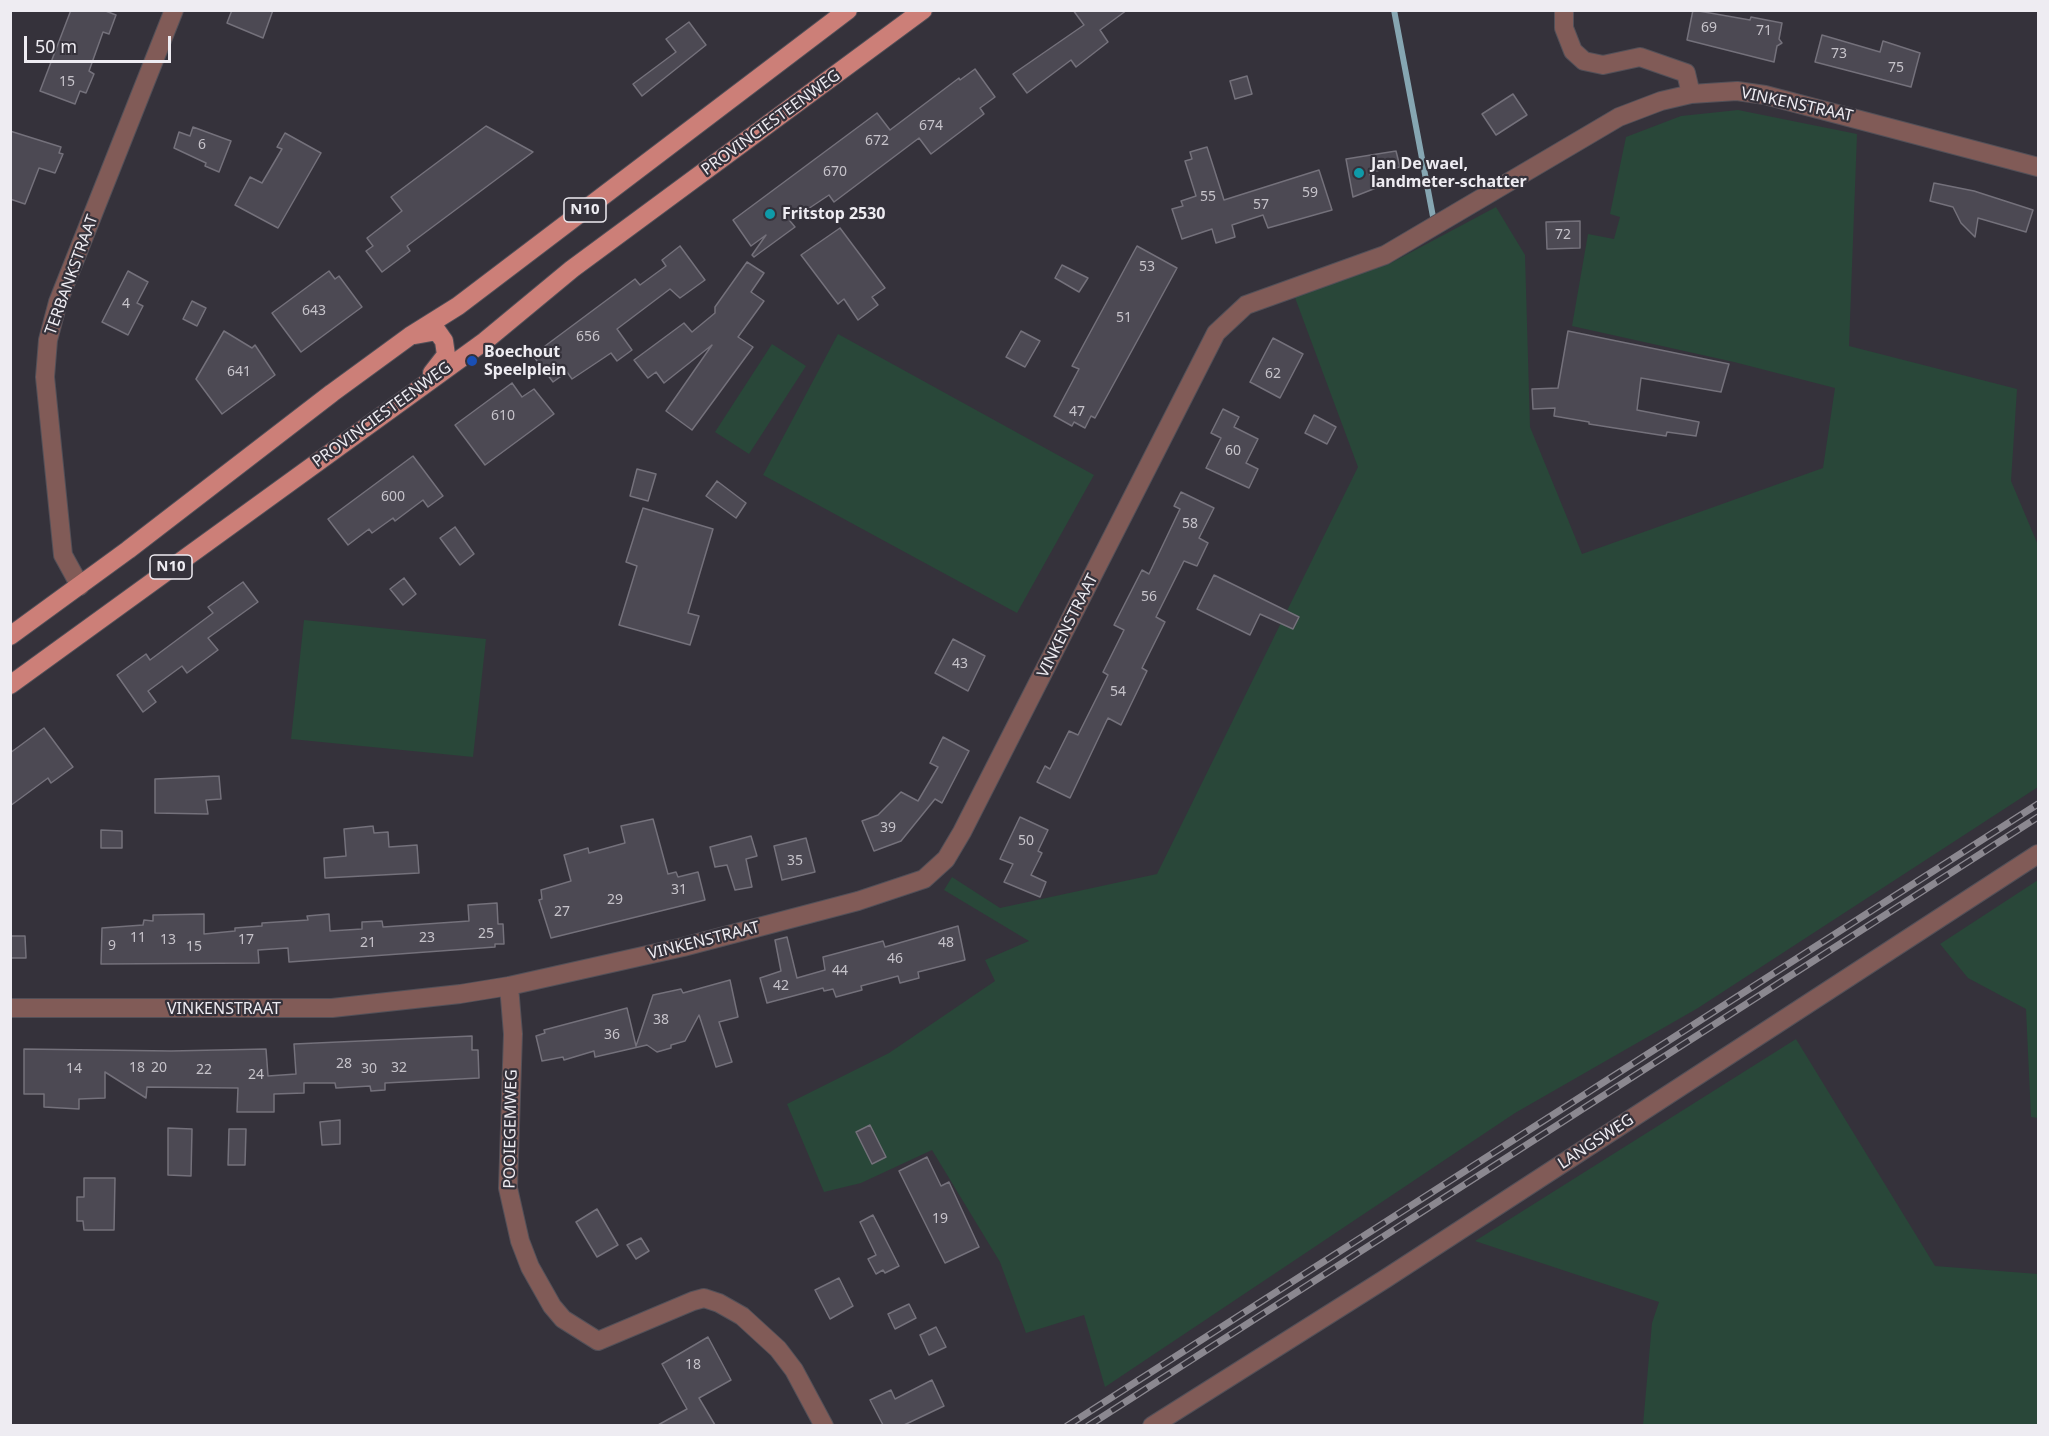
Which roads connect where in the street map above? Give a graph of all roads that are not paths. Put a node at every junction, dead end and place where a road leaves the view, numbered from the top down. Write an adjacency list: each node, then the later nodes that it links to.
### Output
1 (174, 10): 9 (street, TERBANKSTRAAT)
2 (848, 10): 7 (main road, N10)
3 (923, 10): 8 (main road, PROVINCIESTEENWEG / N10)
4 (1564, 10): 5 (street)
5 (1691, 94): 6 (street, VINKENSTRAAT); 13 (street, VINKENSTRAAT)
6 (2038, 167)
7 (410, 336): 8 (main road); 9 (main road, N10)
8 (422, 387): 11 (main road, PROVINCIESTEENWEG / N10)
9 (80, 585): 10 (main road, N10)
10 (10, 636)
11 (10, 685)
12 (2038, 854): 16 (street, LANGSWEG)
13 (509, 986): 14 (street, VINKENSTRAAT); 15 (street, POOIEGEMWEG)
14 (10, 1008)
15 (824, 1425)
16 (1152, 1425)

